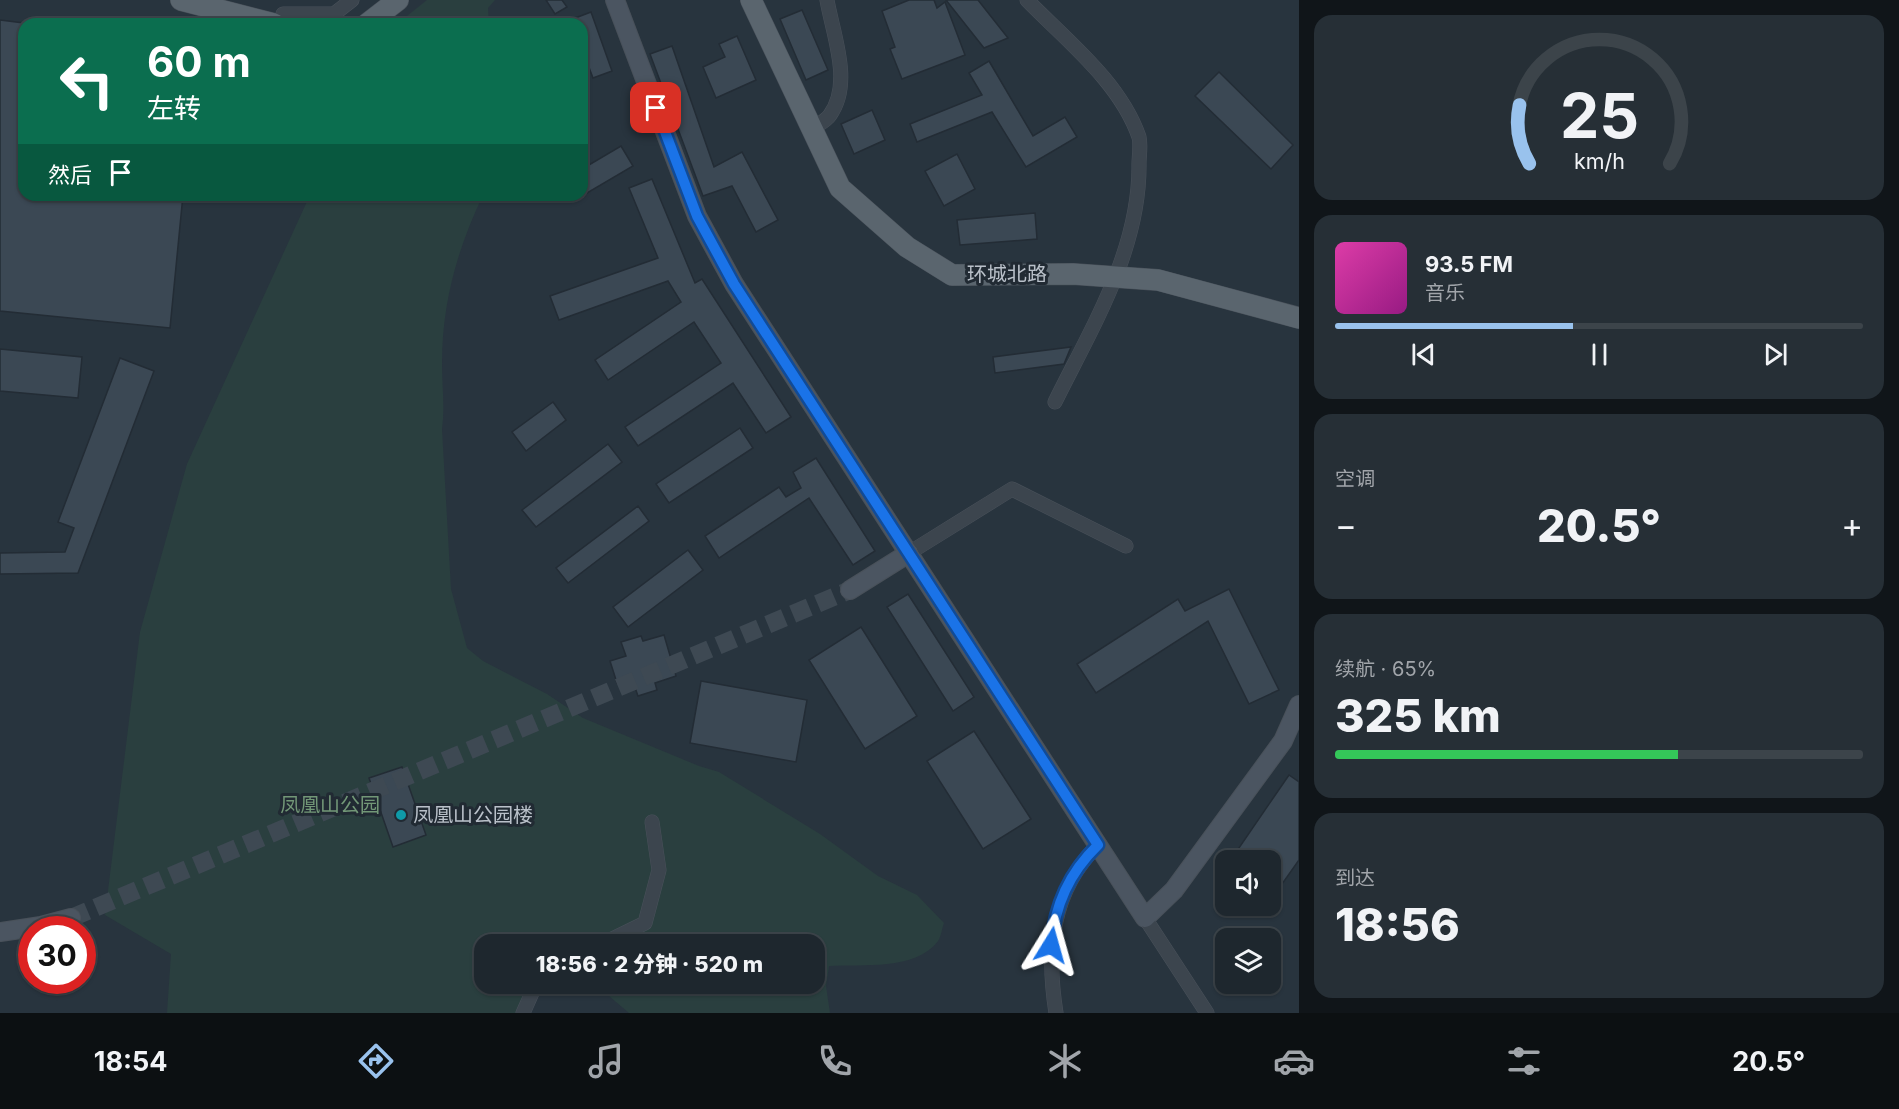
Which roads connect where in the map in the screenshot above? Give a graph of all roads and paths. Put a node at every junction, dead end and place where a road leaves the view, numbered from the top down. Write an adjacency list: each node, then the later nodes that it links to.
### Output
1 (181, 0): 8 (main road)
2 (352, 0): 9 (street)
3 (398, 0): 10 (main road)
4 (615, 0): 16 (street)
5 (751, 0): 11 (main road, 环城北路)
6 (826, 0): 11 (street)
7 (1027, 0): 12 (street)
8 (251, 18)
9 (283, 18)
10 (375, 18)
11 (812, 129): 12 (main road, 环城北路)
12 (1117, 277): 13 (main road, 环城北路); 14 (street)
13 (1299, 318)
14 (1055, 402)
15 (1126, 546): 16 (street)
16 (909, 553): 17 (street); 20 (street)
17 (850, 590)
18 (1299, 705): 21 (street)
19 (652, 822): 24 (street)
20 (1098, 845): 21 (street); 27 (street)
21 (1146, 918): 28 (street)
22 (0, 921): 23 (street)
23 (0, 932)
24 (622, 934)
25 (532, 994): 26 (street)
26 (523, 1013)
27 (1056, 1013)
28 (1207, 1013)

